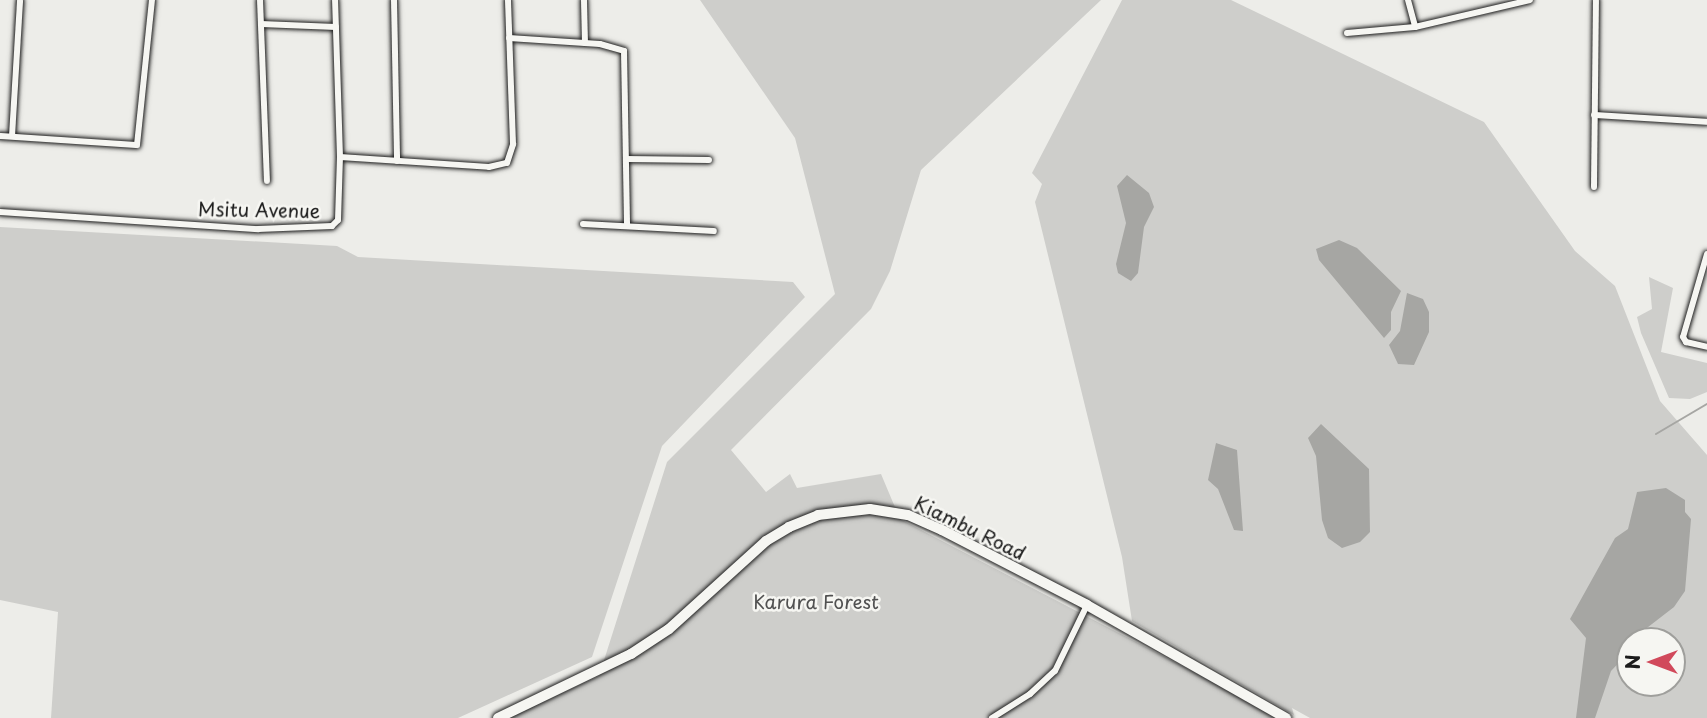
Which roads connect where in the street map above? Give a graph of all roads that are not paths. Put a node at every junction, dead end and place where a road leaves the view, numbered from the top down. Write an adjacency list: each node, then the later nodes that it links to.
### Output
1 (20, 0): 20 (street)
2 (152, 0): 20 (street)
3 (261, 0): 11 (street)
4 (335, 0): 12 (street, Msitu Avenue)
5 (394, 0): 24 (street)
6 (508, 0): 15 (street)
7 (584, 0): 16 (street)
8 (1408, 0): 13 (street)
9 (1530, 0): 13 (street)
10 (1597, 0): 17 (street)
11 (261, 24): 12 (street); 25 (street)
12 (336, 27): 21 (street, Msitu Avenue)
13 (1415, 27): 14 (street)
14 (1347, 33)
15 (509, 38): 16 (street); 24 (street)
16 (585, 43): 22 (street)
17 (1594, 115): 18 (street); 26 (street)
18 (1707, 122)
19 (0, 136): 20 (street)
20 (12, 136)
21 (340, 157): 24 (street); 27 (street, Msitu Avenue)
22 (626, 159): 23 (street); 29 (street)
23 (709, 160)
24 (397, 161)
25 (267, 181)
26 (1594, 187)
27 (0, 212)
28 (583, 224): 29 (street)
29 (627, 224): 30 (street)
30 (714, 231)
31 (1707, 254): 32 (street)
32 (1707, 347)
33 (1087, 605): 34 (highway, Kiambu Road); 35 (street); 36 (highway, Kiambu Road)
34 (498, 718)
35 (992, 718)
36 (1286, 718)

